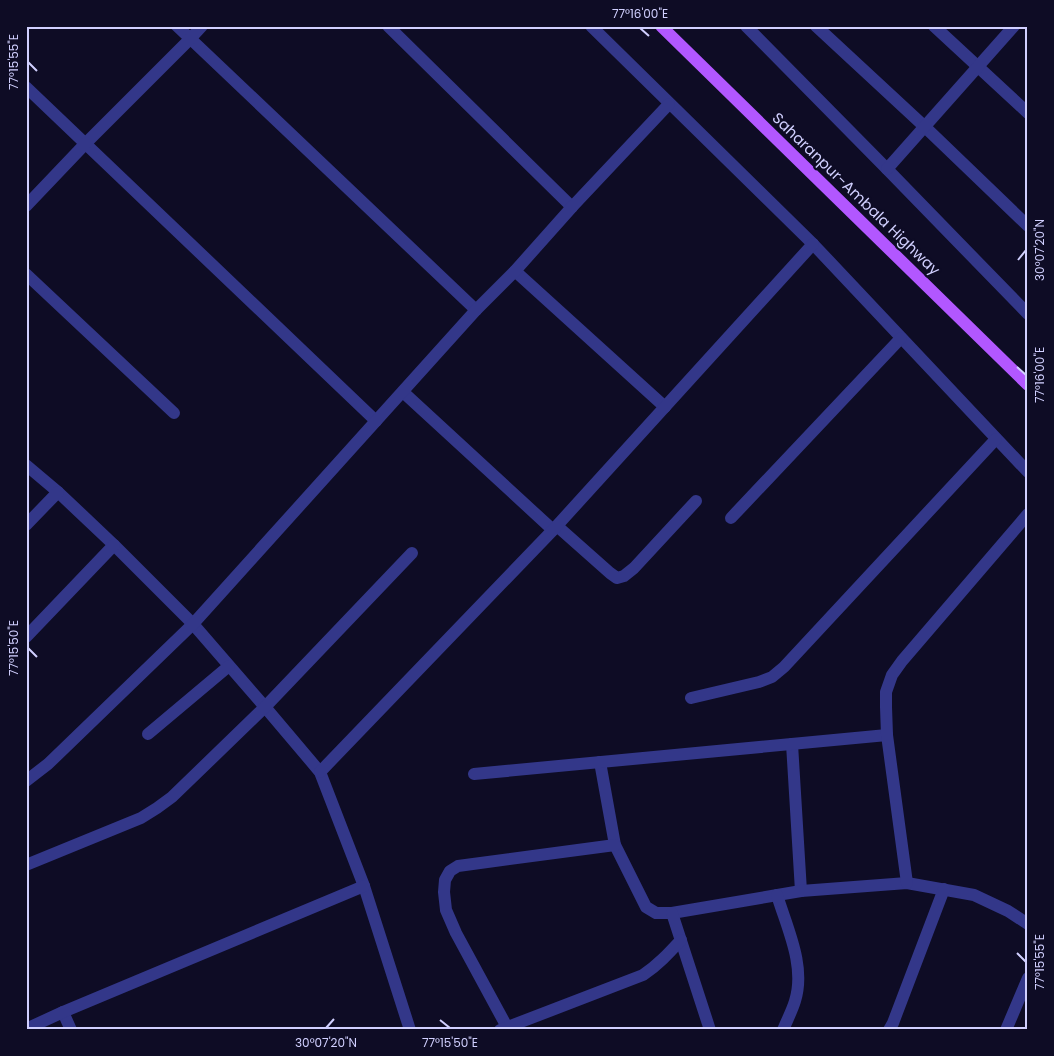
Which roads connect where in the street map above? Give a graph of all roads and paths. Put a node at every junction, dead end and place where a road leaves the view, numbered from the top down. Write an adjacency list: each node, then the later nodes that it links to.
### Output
1 (177, 26): 10 (street)
2 (202, 26): 10 (street)
3 (388, 26): 19 (street)
4 (591, 26): 13 (street)
5 (661, 26): 27 (main road, Saharanpur-Ambala Highway)
6 (816, 26): 15 (street)
7 (934, 26): 11 (street)
8 (1014, 26): 11 (street)
9 (748, 27): 17 (street)
10 (190, 39): 16 (street); 24 (street)
11 (978, 67): 14 (street); 15 (street)
12 (26, 87): 16 (street)
13 (669, 104): 19 (street); 21 (street)
14 (1028, 113)
15 (925, 127): 17 (street); 20 (street)
16 (86, 143): 18 (street); 31 (street)
17 (887, 169): 25 (street)
18 (26, 206)
19 (572, 207): 22 (street)
20 (1028, 226)
21 (813, 244): 26 (street); 29 (street)
22 (515, 271): 24 (street); 29 (street)
23 (26, 274): 30 (street)
24 (476, 310): 28 (street)
25 (1028, 314)
26 (901, 338): 32 (street); 38 (street)
27 (1028, 385)
28 (403, 392): 31 (street); 40 (street)
29 (665, 407): 40 (street)
30 (174, 413)
31 (376, 421): 43 (street)
32 (996, 439): 34 (street); 46 (street)
33 (26, 465): 35 (street)
34 (1028, 472)
35 (58, 492): 39 (street); 41 (street)
36 (696, 501): 40 (street)
37 (1028, 514): 49 (street)
38 (731, 518)
39 (26, 525)
40 (555, 528): 52 (street)
41 (114, 545): 43 (street); 44 (street)
42 (412, 553): 47 (street)
43 (193, 624): 45 (street); 54 (street)
44 (26, 637)
45 (229, 666): 47 (street); 48 (street)
46 (691, 698)
47 (266, 707): 52 (street); 56 (street)
48 (148, 734)
49 (887, 735): 50 (street); 57 (street)
50 (792, 744): 51 (street); 60 (street)
51 (600, 762): 53 (street); 55 (street)
52 (320, 772): 58 (street)
53 (474, 774)
54 (26, 781)
55 (615, 845): 62 (street); 67 (street)
56 (26, 865)
57 (907, 883): 59 (street); 60 (street)
58 (364, 886): 66 (street); 70 (street)
59 (944, 889): 63 (street); 73 (street)
60 (801, 891): 61 (street)
61 (777, 895): 62 (street); 72 (street)
62 (672, 913): 64 (street)
63 (1028, 924)
64 (681, 940): 67 (street); 71 (street)
65 (1028, 978): 74 (street)
66 (63, 1012): 68 (street); 69 (street)
67 (503, 1028)
68 (26, 1029)
69 (71, 1030)
70 (410, 1030)
71 (710, 1030)
72 (783, 1030)
73 (889, 1030)
74 (1006, 1030)

